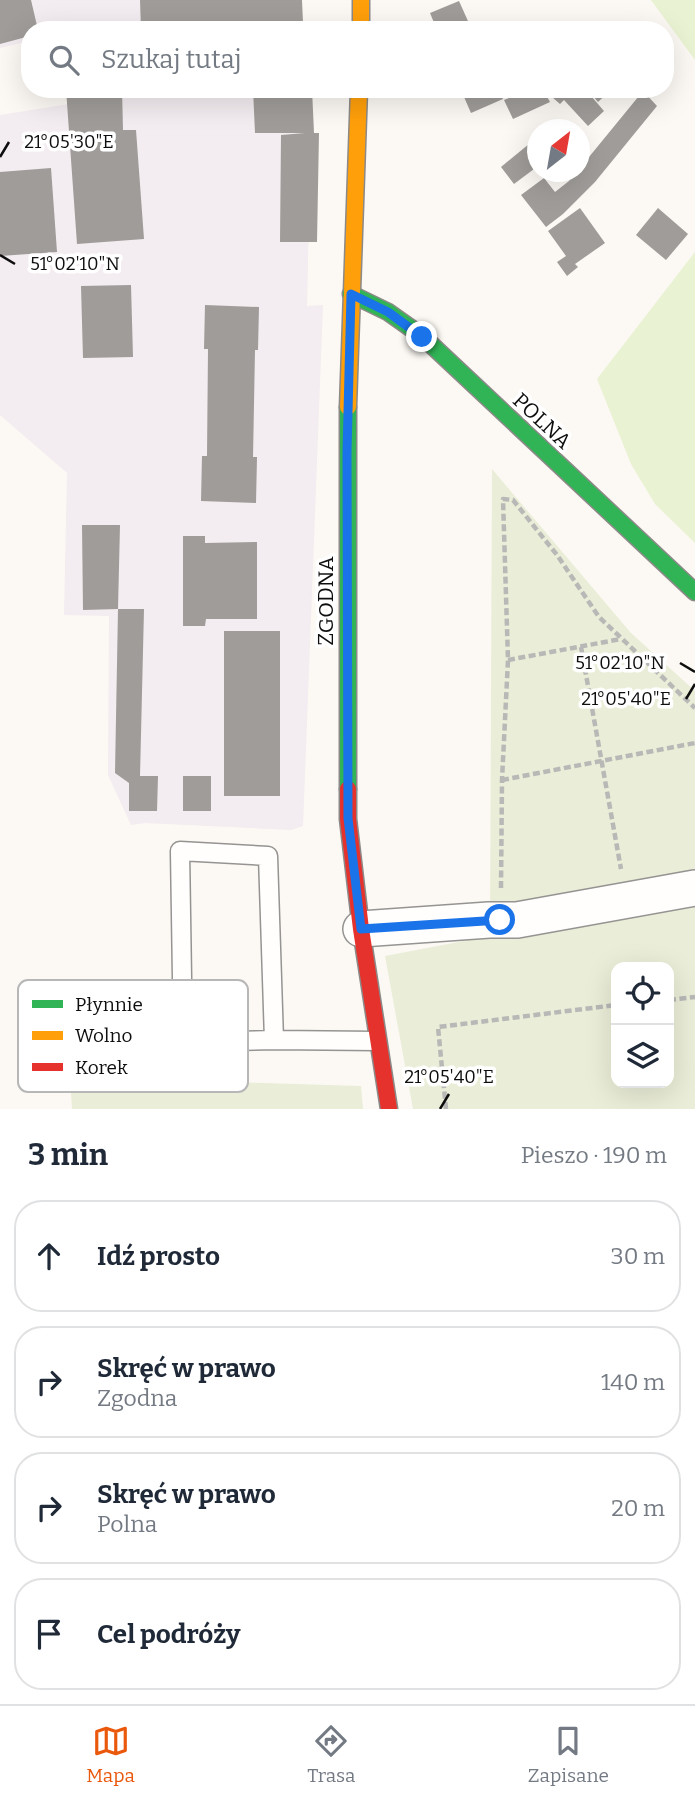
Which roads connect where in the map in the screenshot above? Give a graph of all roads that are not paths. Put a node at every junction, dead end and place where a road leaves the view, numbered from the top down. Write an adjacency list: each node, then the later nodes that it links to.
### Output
1 (361, 0): 2 (street)
2 (360, 21)
3 (359, 98): 4 (street, ZGODNA)
4 (351, 294): 5 (street, POLNA); 7 (street, ZGODNA)
5 (695, 592)
6 (695, 888): 7 (street)
7 (361, 929): 11 (street, ZGODNA)
8 (182, 980): 9 (lane)
9 (274, 1040): 10 (lane); 11 (lane)
10 (248, 1041)
11 (377, 1041): 12 (street, ZGODNA)
12 (389, 1109)

